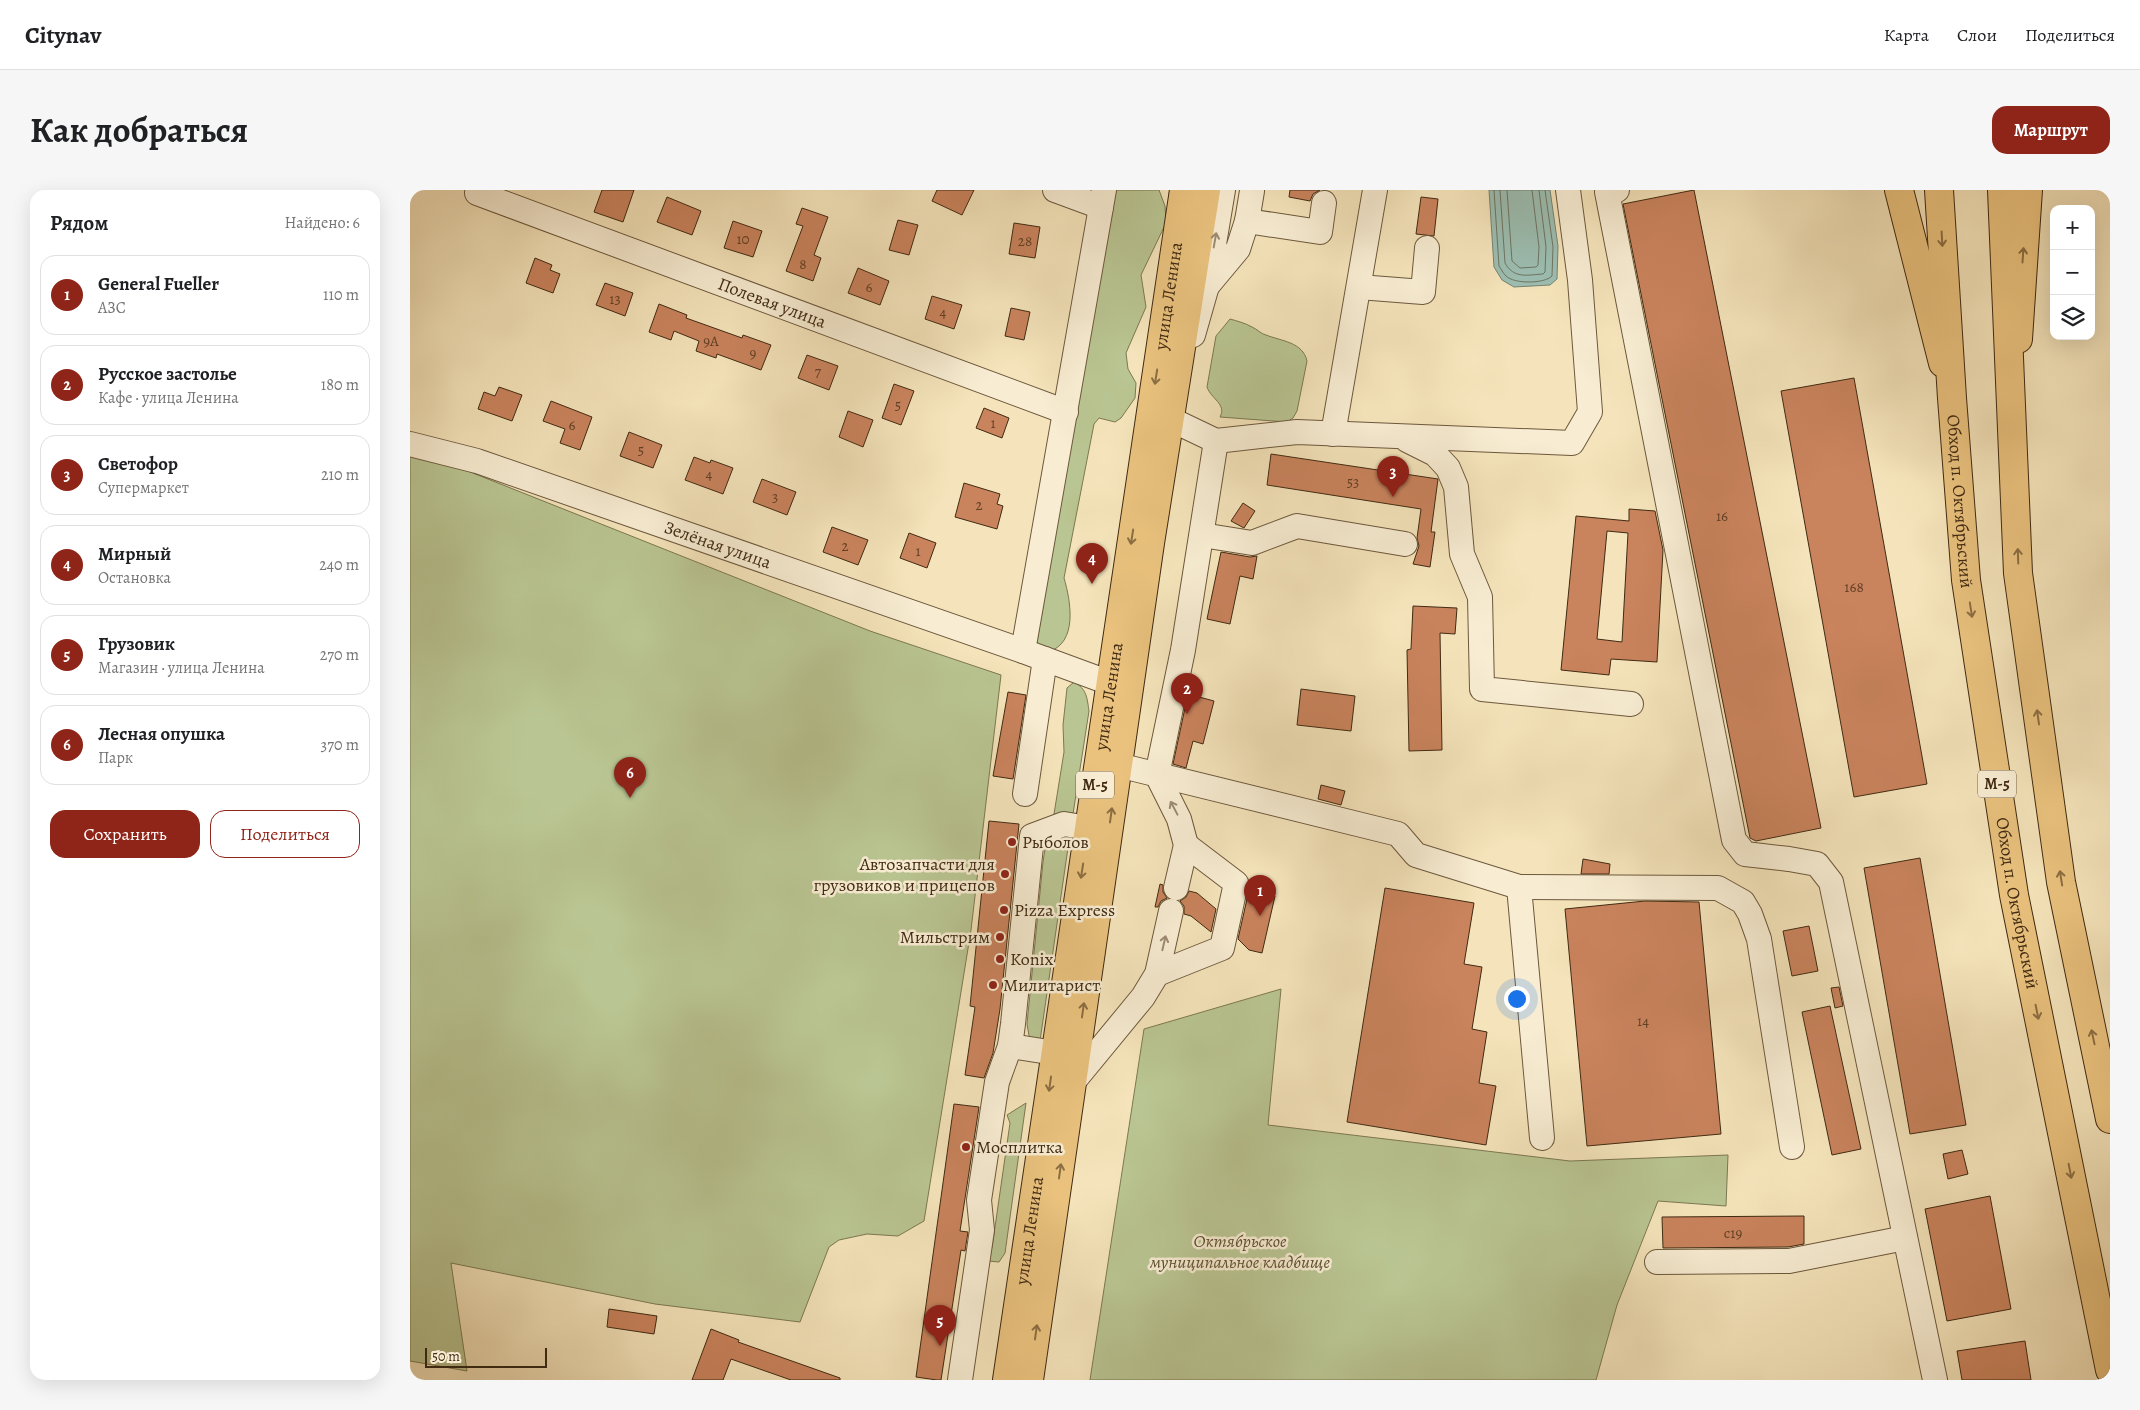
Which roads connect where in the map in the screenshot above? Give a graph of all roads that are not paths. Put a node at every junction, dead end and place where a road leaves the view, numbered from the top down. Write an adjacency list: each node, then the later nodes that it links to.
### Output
1 (1055, 190): 14 (street)
2 (1184, 190): 32 (main road, улица Ленина / М-5, one-way to 32)
3 (1206, 190): 22 (main road, улица Ленина / М-5)
4 (1223, 190): 18 (street, one-way to 4)
5 (1375, 190): 19 (street)
6 (1568, 190): 25 (street)
7 (1617, 190): 47 (street)
8 (1899, 190): 20 (main road)
9 (1939, 190): 20 (main road, Обход п. Октябрьский / М-5, one-way to 20)
10 (2002, 190): 23 (main road)
11 (2028, 190): 23 (main road, one-way to 11)
12 (478, 191): 21 (street, Полевая улица)
13 (1252, 191): 16 (street)
14 (1102, 199): 21 (street)
15 (1324, 203): 16 (street)
16 (1247, 221): 18 (street)
17 (1427, 248): 19 (street)
18 (1207, 286): 22 (street)
19 (1359, 287): 24 (street)
20 (1952, 398): 49 (main road, Обход п. Октябрьский / М-5, one-way to 49)
21 (1066, 412): 30 (street)
22 (1171, 413): 26 (street); 34 (main road, улица Ленина / М-5)
23 (2012, 426): 44 (main road, one-way to 23)
24 (1333, 434): 25 (street); 26 (street)
25 (1399, 436): 33 (street)
26 (1216, 441): 28 (street)
27 (410, 444): 30 (street, Зелёная улица)
28 (1202, 535): 29 (street); 35 (street)
29 (1405, 544)
30 (1023, 651): 31 (street, Зелёная улица)
31 (1045, 659): 32 (street, Зелёная улица); 36 (street)
32 (1110, 683): 37 (main road, улица Ленина / М-5)
33 (1631, 704)
34 (1118, 765): 35 (street); 43 (main road, улица Ленина / М-5, one-way to 34)
35 (1157, 774): 38 (street, one-way to 35); 39 (street)
36 (1025, 794)
37 (1088, 828): 41 (street); 42 (main road, улица Ленина / М-5, one-way to 42)
38 (1186, 845): 40 (street, one-way to 38); 40 (street)
39 (1519, 887): 45 (street); 46 (street)
40 (1157, 974): 43 (street)
41 (1010, 1046): 42 (street); 50 (street)
42 (1055, 1052): 51 (main road, улица Ленина / М-5, one-way to 51)
43 (1073, 1082): 52 (main road, улица Ленина / М-5, one-way to 43)
44 (2110, 1119)
45 (1542, 1138)
46 (1792, 1147)
47 (1905, 1238): 48 (street); 53 (street)
48 (1658, 1262)
49 (2110, 1370)
50 (960, 1380)
51 (1007, 1380)
52 (1029, 1380)
53 (1935, 1380)

